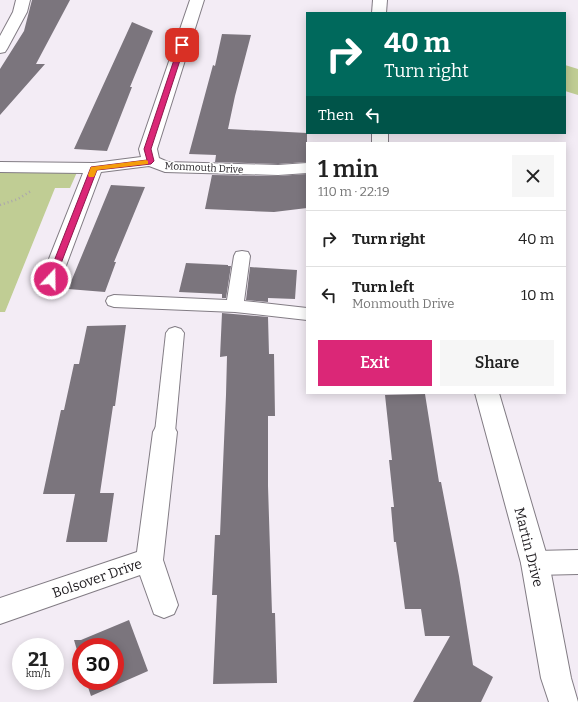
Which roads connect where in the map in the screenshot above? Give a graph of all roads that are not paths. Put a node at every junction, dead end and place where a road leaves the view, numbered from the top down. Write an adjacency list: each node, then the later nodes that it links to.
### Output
1 (23, 0): 5 (street)
2 (197, 0): 6 (street, Monmouth Drive)
3 (380, 0): 4 (street)
4 (379, 12)
5 (0, 49)
6 (151, 161): 8 (street); 9 (street, Monmouth Drive)
7 (0, 167): 8 (street)
8 (94, 168): 11 (street)
9 (306, 168)
10 (242, 256): 13 (lane)
11 (51, 279)
12 (114, 301): 13 (lane)
13 (235, 306): 14 (lane)
14 (306, 314)
15 (175, 333): 17 (lane)
16 (487, 394): 20 (street, Martin Drive)
17 (165, 432): 18 (street)
18 (149, 560): 21 (street, Bolsover Drive); 22 (street, Bolsover Drive)
19 (578, 562): 20 (street)
20 (535, 563): 23 (street, Martin Drive)
21 (164, 605)
22 (0, 611)
23 (564, 702)

